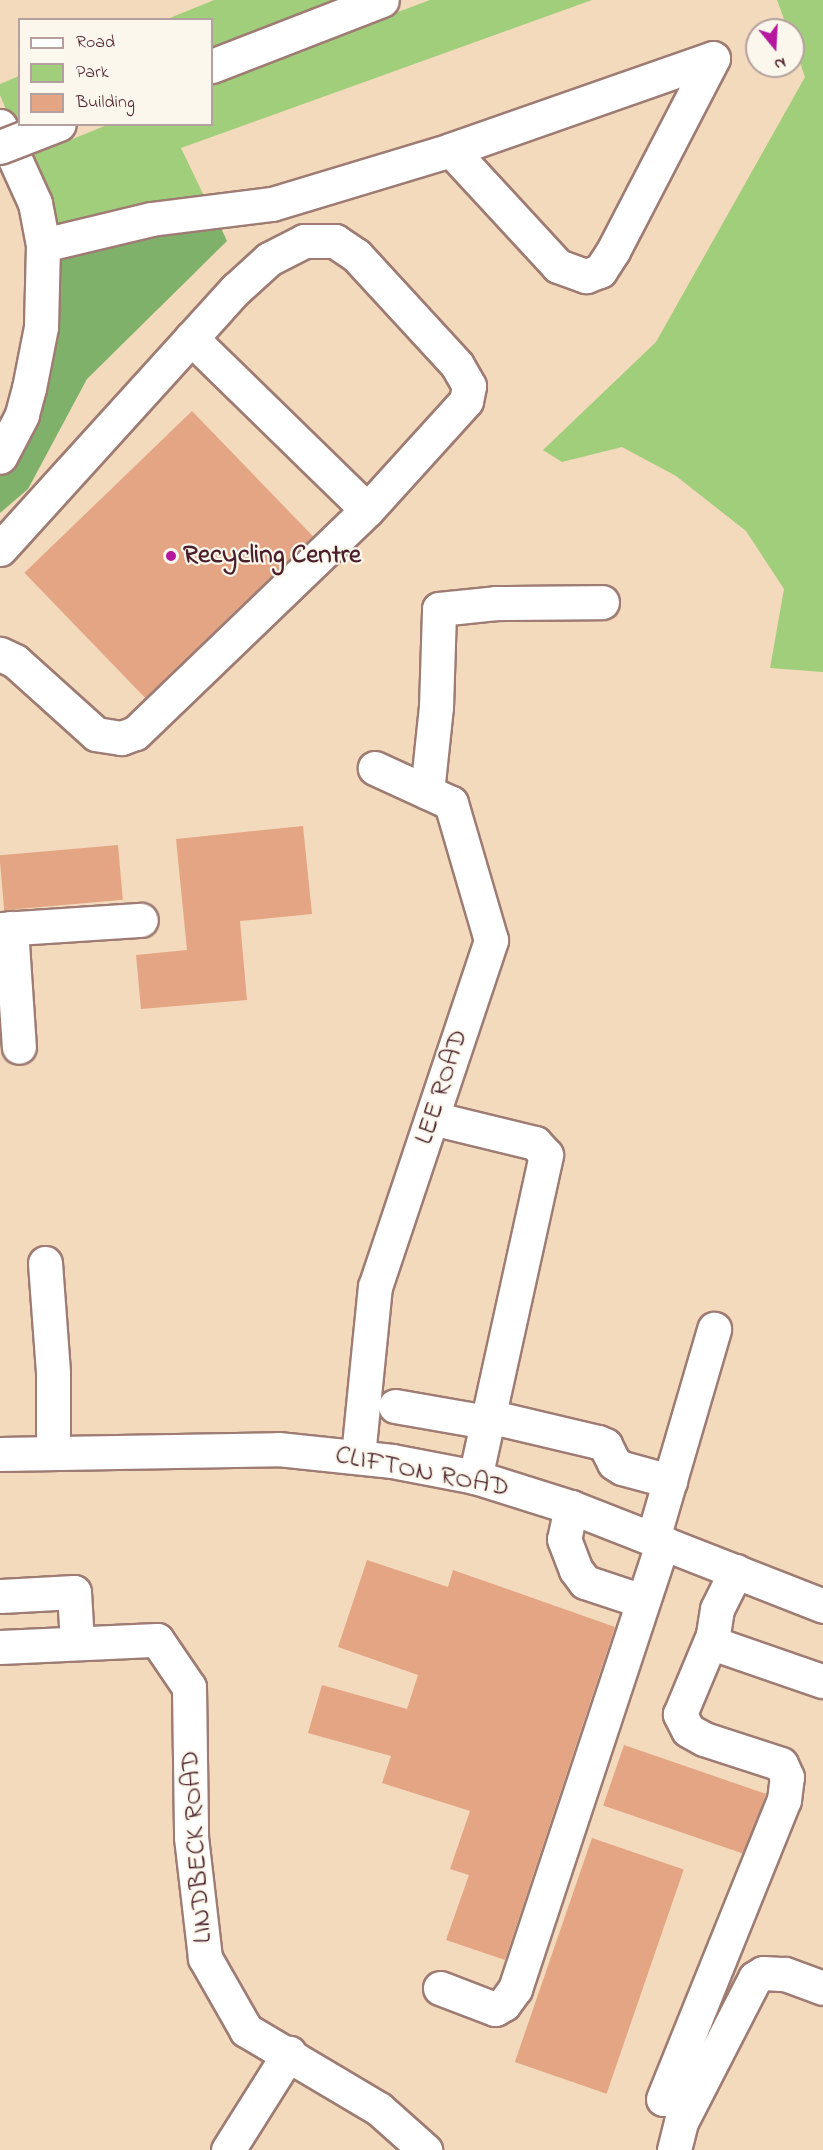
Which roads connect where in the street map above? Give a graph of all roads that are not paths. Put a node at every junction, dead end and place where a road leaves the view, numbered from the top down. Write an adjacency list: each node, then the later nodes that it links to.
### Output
1 (382, 0): 2 (street)
2 (213, 66)
3 (0, 126): 7 (street)
4 (55, 126): 5 (street, bridge)
5 (0, 147)
6 (451, 150): 6 (street); 7 (street)
7 (43, 245): 9 (street)
8 (191, 338): 10 (street); 10 (street); 11 (street)
9 (0, 457)
10 (367, 510): 13 (street)
11 (0, 549)
12 (602, 602): 15 (street)
13 (0, 654)
14 (375, 768): 15 (street, LEE ROAD)
15 (427, 792): 19 (street, LEE ROAD)
16 (141, 920): 17 (street)
17 (5, 928): 18 (street)
18 (21, 1047)
19 (432, 1118): 23 (street); 26 (street, LEE ROAD)
20 (45, 1263): 24 (street)
21 (714, 1329): 28 (street)
22 (395, 1406): 23 (street)
23 (488, 1419): 27 (street); 28 (street)
24 (53, 1451): 25 (street, CLIFTON ROAD); 26 (street, CLIFTON ROAD)
25 (0, 1454)
26 (358, 1456): 27 (street, CLIFTON ROAD)
27 (475, 1477): 29 (street, CLIFTON ROAD)
28 (670, 1481): 30 (street)
29 (571, 1507): 30 (street, CLIFTON ROAD); 33 (street)
30 (658, 1540): 31 (street, CLIFTON ROAD); 33 (street)
31 (736, 1571): 34 (street, CLIFTON ROAD); 35 (street)
32 (1, 1596): 36 (street)
33 (642, 1601): 39 (street)
34 (823, 1606)
35 (713, 1635): 38 (street); 42 (street)
36 (77, 1643): 37 (street, LINDBECK ROAD); 41 (street, LINDBECK ROAD)
37 (0, 1647)
38 (822, 1681)
39 (440, 1988)
40 (823, 1988): 45 (street)
41 (289, 2053): 43 (street); 44 (street, LINDBECK ROAD)
42 (663, 2098)
43 (228, 2150)
44 (425, 2150)
45 (674, 2150)

